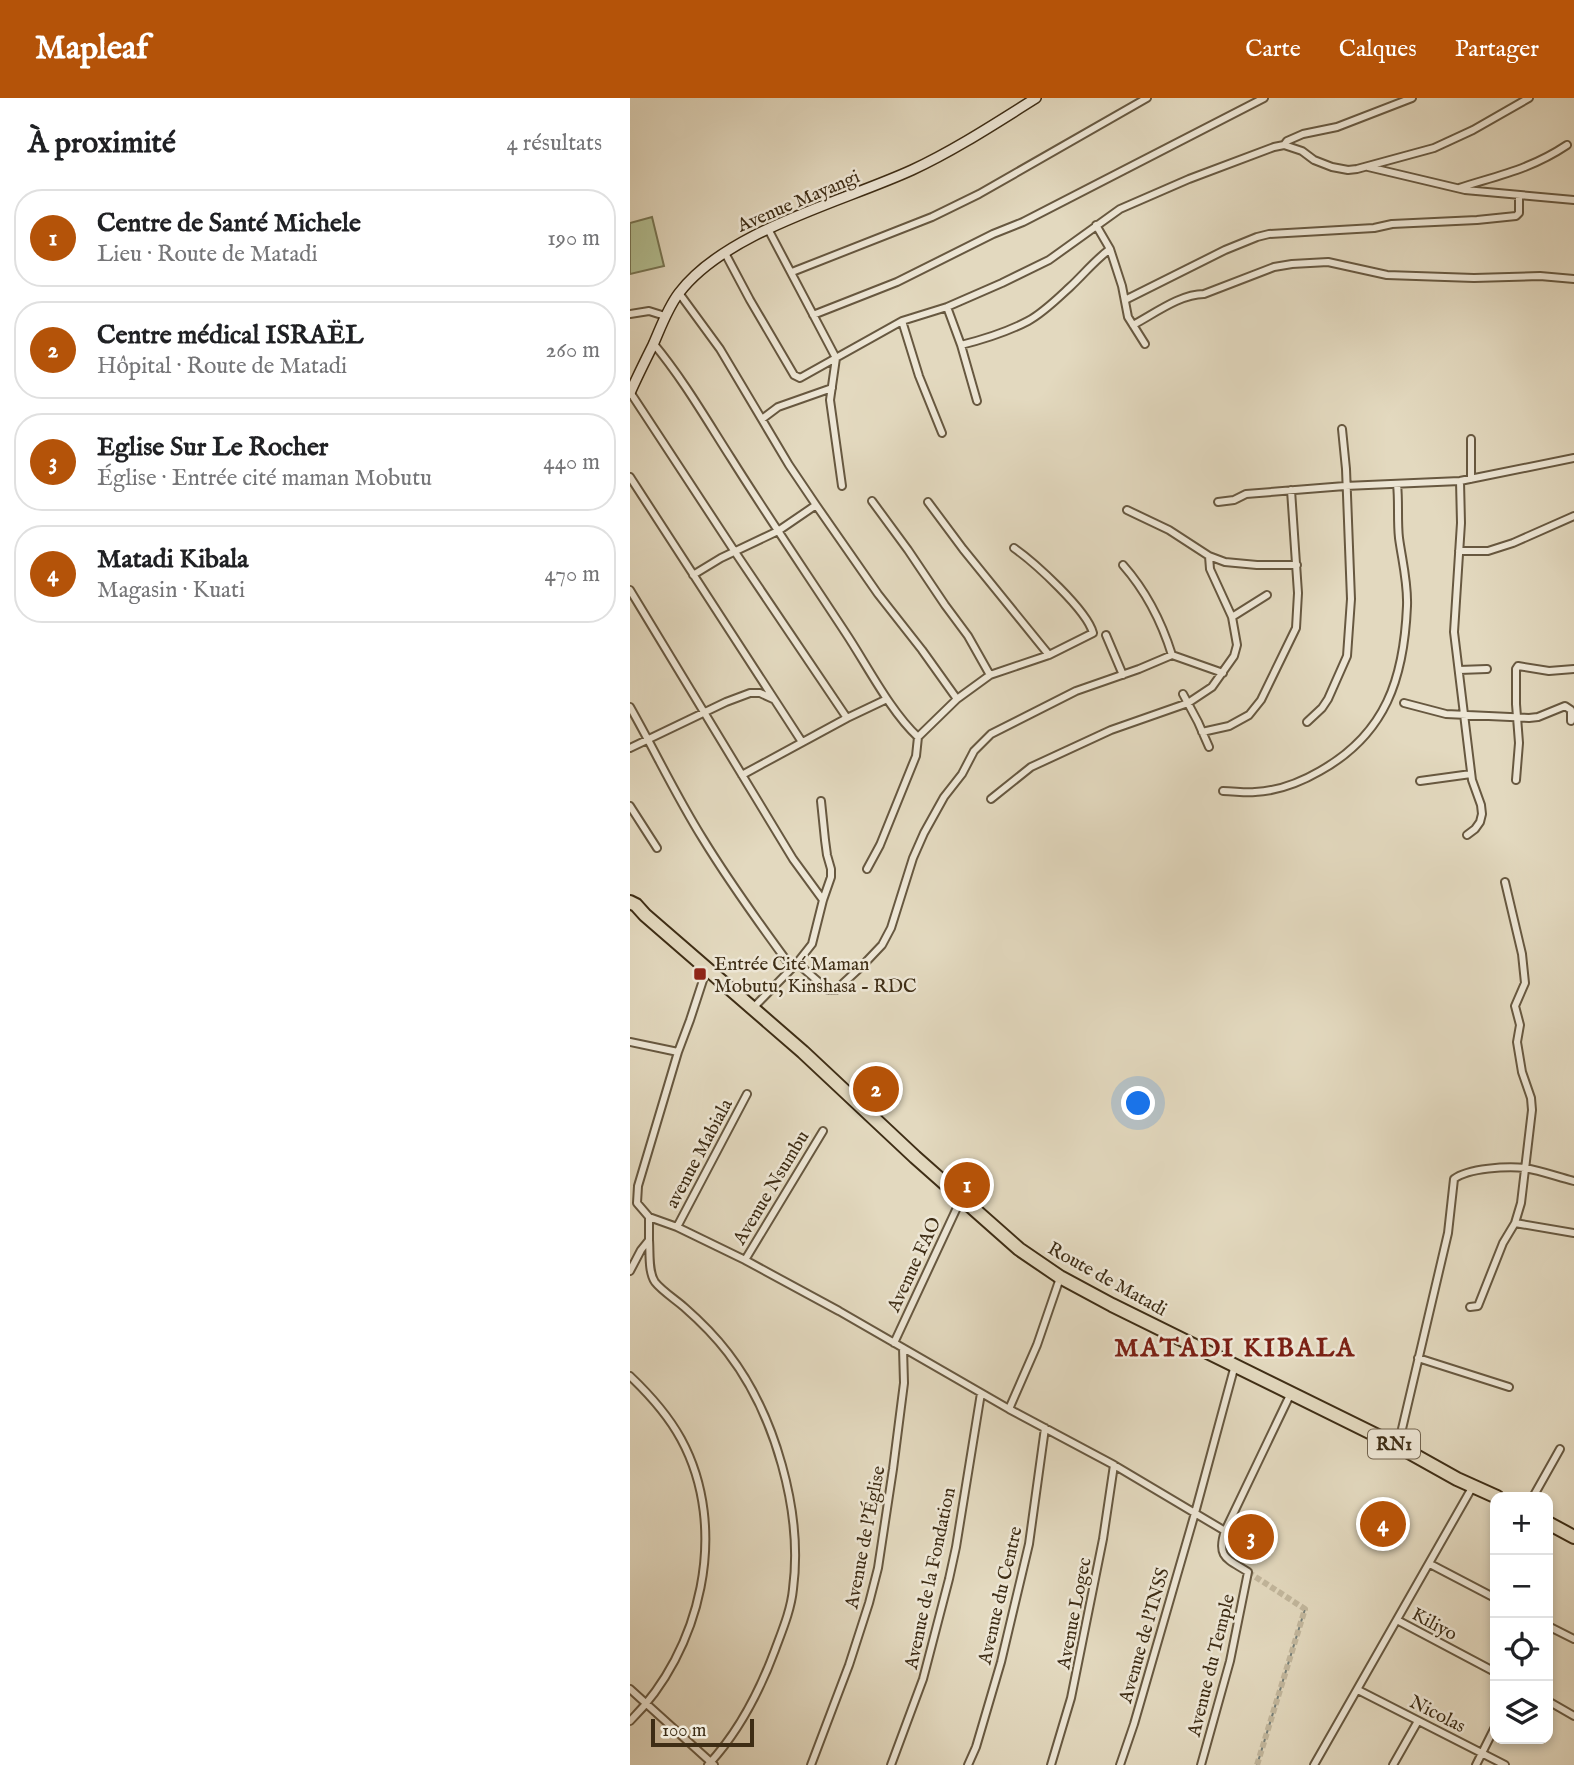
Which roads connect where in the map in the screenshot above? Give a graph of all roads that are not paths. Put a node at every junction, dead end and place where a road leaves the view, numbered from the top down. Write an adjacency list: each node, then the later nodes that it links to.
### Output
1 (1036, 98): 13 (street, Avenue Mayangi)
2 (1147, 98): 16 (street)
3 (1264, 98): 22 (street)
4 (1412, 98): 6 (street)
5 (1529, 98): 8 (street)
6 (1284, 145): 8 (street); 12 (street)
7 (1567, 145): 9 (street)
8 (1366, 166): 9 (street)
9 (1458, 188): 10 (street)
10 (1518, 195): 11 (street); 19 (street)
11 (1574, 201)
12 (1096, 225): 14 (street); 20 (street)
13 (768, 229): 15 (street, Avenue Mayangi); 16 (street)
14 (1110, 249): 19 (street); 28 (street)
15 (725, 253): 18 (street, Avenue Mayangi); 29 (street)
16 (792, 272): 22 (street)
17 (1574, 279): 25 (street)
18 (679, 293): 23 (street, Avenue Mayangi); 33 (street)
19 (1125, 300): 25 (street)
20 (947, 307): 24 (street); 28 (street)
21 (630, 314): 23 (street)
22 (813, 315): 29 (street)
23 (665, 316): 26 (street, Avenue Mayangi)
24 (902, 321): 29 (street); 35 (street)
25 (1133, 326): 27 (street)
26 (653, 343): 31 (street, Avenue Mayangi); 51 (street)
27 (1145, 344)
28 (961, 345): 32 (street)
29 (836, 358): 30 (street)
30 (832, 388): 33 (street); 42 (street)
31 (630, 392): 54 (street)
32 (977, 401)
33 (762, 419): 48 (street)
34 (1342, 429): 43 (street)
35 (942, 433)
36 (1471, 439): 39 (street)
37 (1574, 458): 39 (street)
38 (630, 477): 58 (street)
39 (1471, 479): 40 (street)
40 (1460, 481): 41 (street); 53 (street)
41 (1398, 484): 43 (street); 94 (street)
42 (842, 486)
43 (1345, 486): 44 (street); 82 (street)
44 (1291, 491): 47 (street); 57 (street)
45 (872, 501): 69 (street)
46 (928, 502): 63 (street)
47 (1218, 502)
48 (816, 505): 51 (street); 73 (street)
49 (1127, 510): 55 (street)
50 (1574, 516): 53 (street)
51 (778, 531): 54 (street); 72 (street)
52 (1014, 548): 63 (street)
53 (1459, 551): 67 (street)
54 (735, 552): 58 (street); 81 (street)
55 (1209, 556): 57 (street); 61 (street)
56 (1123, 565): 64 (street)
57 (1297, 565): 84 (street)
58 (693, 575): 74 (street)
59 (630, 590): 78 (street)
60 (1267, 595): 61 (street)
61 (1232, 617): 68 (street)
62 (1106, 635): 70 (street)
63 (1049, 655): 69 (street)
64 (1172, 655): 68 (street); 70 (street)
65 (1487, 669): 67 (street)
66 (1574, 669): 80 (street)
67 (1459, 670): 79 (street)
68 (1223, 673): 75 (street)
69 (990, 675): 73 (street)
70 (1123, 675): 104 (street)
71 (1183, 694): 75 (street)
72 (887, 699): 81 (street); 85 (street)
73 (957, 699): 85 (street)
74 (774, 700): 78 (street); 87 (street)
75 (1188, 703): 84 (street); 95 (street)
76 (1404, 703): 79 (street)
77 (630, 707): 86 (street)
78 (705, 713): 86 (street); 91 (street)
79 (1463, 716): 80 (street); 90 (street)
80 (1517, 717): 83 (street); 93 (street)
81 (847, 718): 87 (street)
82 (1307, 722)
83 (1571, 722)
84 (1202, 732): 88 (street)
85 (918, 737): 100 (street)
86 (647, 740): 89 (street); 104 (street)
87 (802, 742): 91 (street)
88 (1209, 747)
89 (630, 748)
90 (1471, 774): 92 (street); 98 (street)
91 (742, 775): 102 (street)
92 (1420, 780)
93 (1516, 780)
94 (1223, 791)
95 (991, 799)
96 (821, 801): 102 (street)
97 (630, 806): 99 (street)
98 (1467, 835)
99 (657, 848)
100 (867, 869)
101 (1504, 882): 111 (street)
102 (823, 900): 104 (street)
103 (632, 901): 105 (highway, Route de Matadi / RN1)
104 (794, 966): 106 (street)
105 (707, 968): 106 (highway, Route de Matadi / RN1); 108 (street)
106 (752, 1009): 113 (highway, Route de Matadi / RN1)
107 (630, 1042): 108 (street)
108 (678, 1052): 114 (street)
109 (747, 1094): 117 (street, avenue Mabiala)
110 (823, 1131): 120 (street, Avenue Nsumbu)
111 (1526, 1169): 112 (street); 116 (street); 126 (street)
112 (1574, 1181)
113 (961, 1199): 122 (highway, Route de Matadi / RN1); 124 (street, Avenue FAO)
114 (634, 1203): 115 (street)
115 (649, 1217): 117 (street); 119 (street)
116 (1515, 1223): 118 (street); 123 (street)
117 (677, 1227): 120 (street)
118 (1574, 1233)
119 (649, 1240): 121 (street); 159 (street)
120 (745, 1260): 124 (street)
121 (630, 1271)
122 (1060, 1277): 127 (highway, Route de Matadi / RN1); 132 (street)
123 (1470, 1307)
124 (894, 1343): 125 (street)
125 (902, 1348): 130 (street); 160 (street, Avenue de l'Église)
126 (1418, 1358): 129 (street); 134 (street)
127 (1235, 1366): 131 (highway, Route de Matadi / RN1); 140 (street, Avenue de l'INSS)
128 (630, 1377): 152 (street)
129 (1509, 1387)
130 (981, 1394): 132 (street); 161 (street, Avenue de la Fondation)
131 (1291, 1394): 134 (highway, Route de Matadi / RN1); 142 (street)
132 (1009, 1409): 133 (street)
133 (1045, 1429): 136 (street); 162 (street, Avenue du Centre)
134 (1398, 1446): 137 (highway, Route de Matadi / RN1)
135 (1560, 1449): 138 (street)
136 (1114, 1465): 140 (street); 163 (street, Avenue Logec)
137 (1473, 1486): 139 (highway, Route de Matadi / RN1); 144 (street)
138 (1536, 1492)
139 (1490, 1494)
140 (1195, 1513): 142 (street); 164 (street, Avenue de l'INSS)
141 (1553, 1526): 143 (highway)
142 (1225, 1531): 165 (street, Avenue du Temple)
143 (1574, 1537)
144 (1430, 1564): 145 (street); 146 (street)
145 (1490, 1595)
146 (1397, 1620): 149 (street, Kiliyo); 151 (street)
147 (1553, 1628): 148 (street)
148 (1574, 1639)
149 (1490, 1669)
150 (630, 1689): 152 (street)
151 (1358, 1690): 156 (street, Nicolas); 166 (street)
152 (647, 1704): 155 (street); 159 (street)
153 (1553, 1704): 154 (street)
154 (1574, 1716)
155 (630, 1721)
156 (1418, 1721): 158 (street, Nicolas); 167 (street)
157 (1490, 1737): 158 (street)
158 (1482, 1754): 168 (street); 169 (street, Nicolas)
159 (711, 1764)
160 (811, 1765)
161 (891, 1765)
162 (968, 1765)
163 (1051, 1765)
164 (1120, 1765)
165 (1201, 1765)
166 (1314, 1765)
167 (1394, 1765)
168 (1476, 1765)
169 (1505, 1765)

